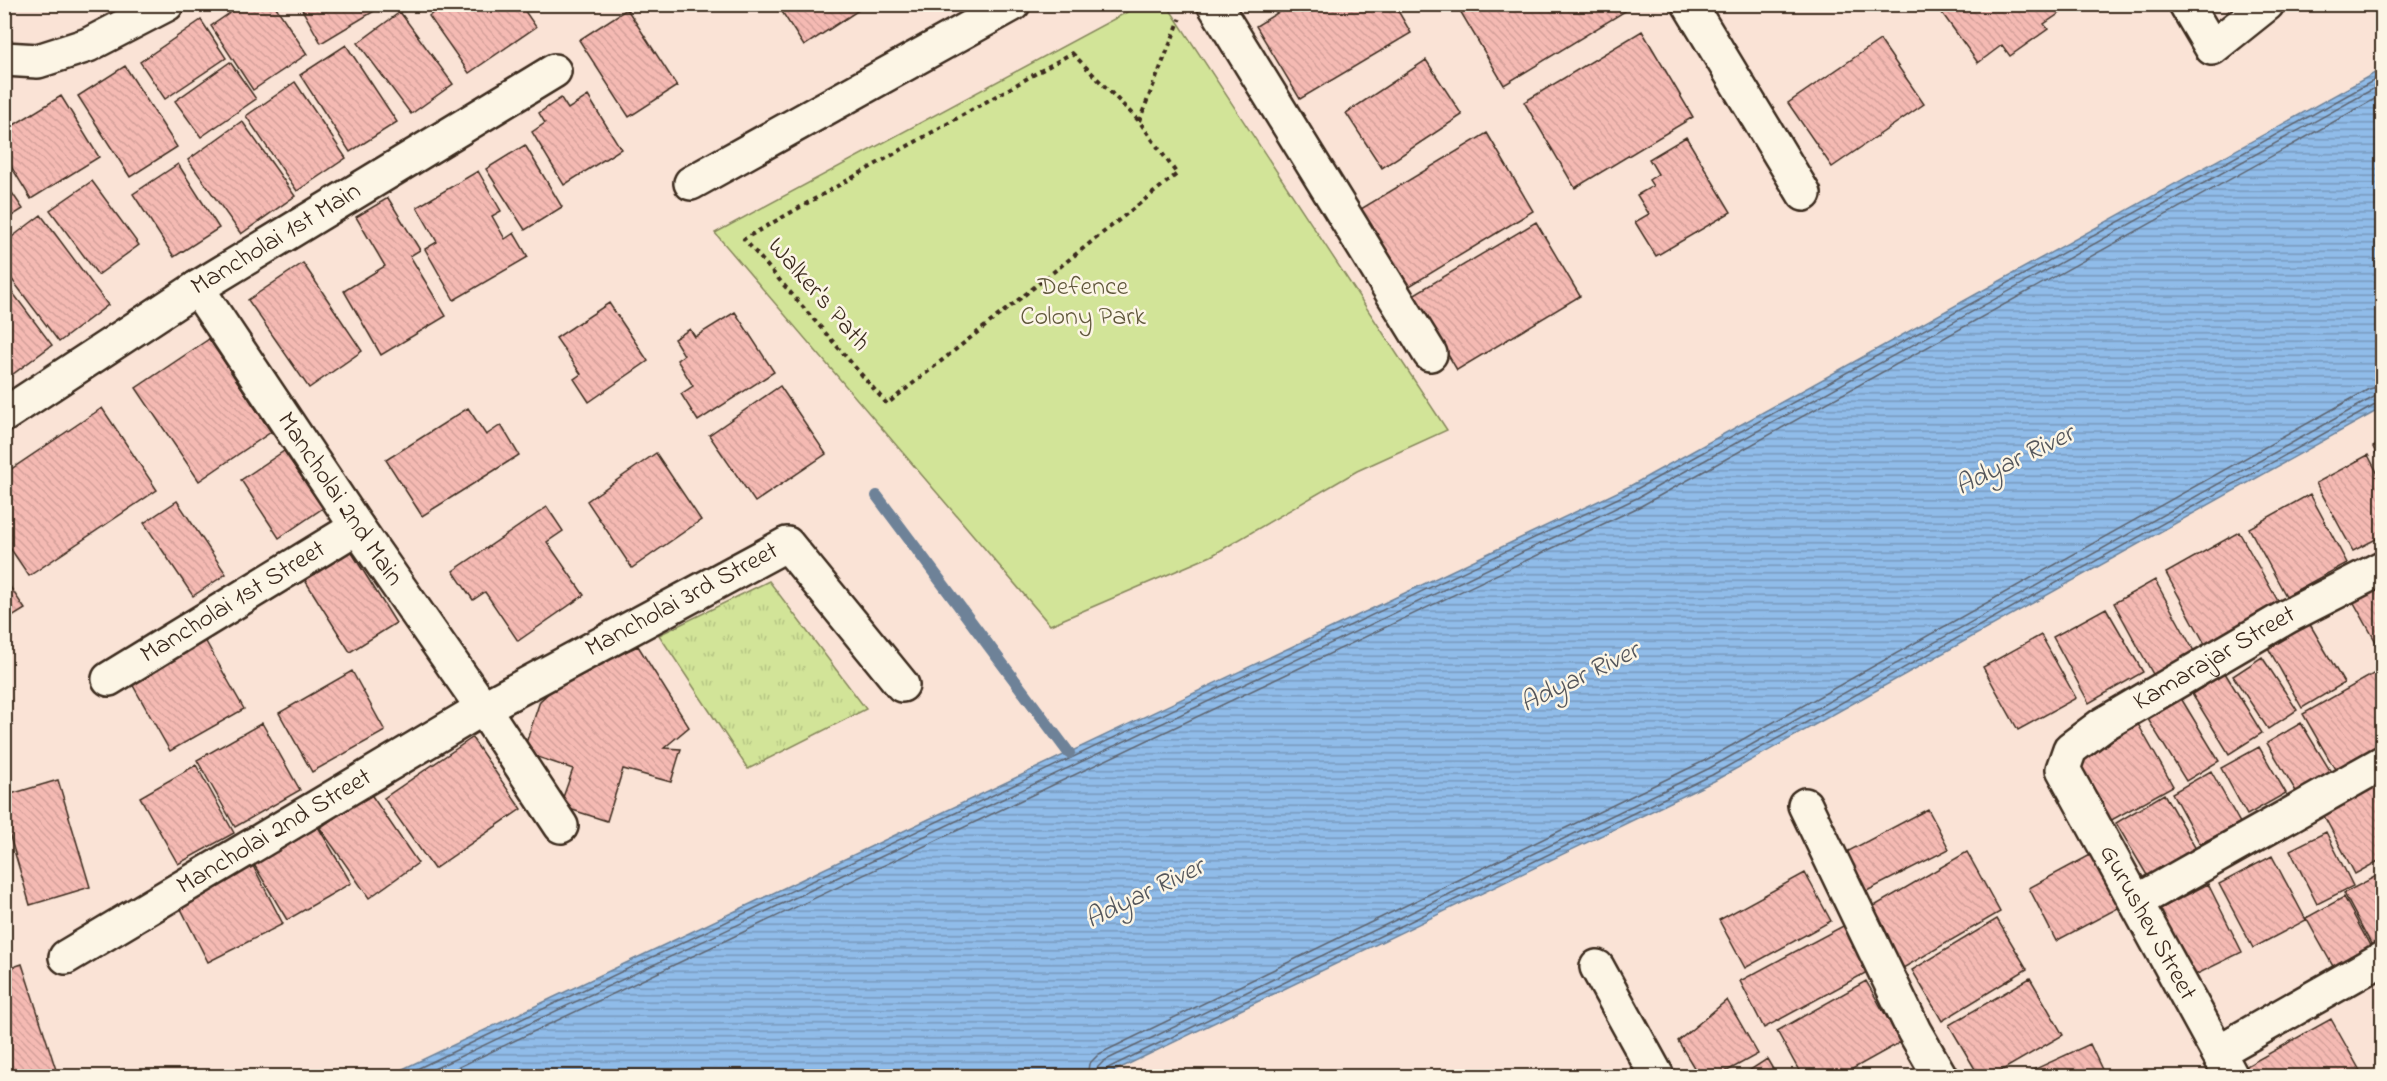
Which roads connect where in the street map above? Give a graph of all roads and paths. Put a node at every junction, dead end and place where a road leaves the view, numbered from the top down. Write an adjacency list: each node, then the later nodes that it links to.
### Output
1 (167, 4): 8 (street)
2 (1013, 4): 11 (street)
3 (1214, 4): 14 (street)
4 (1689, 4): 12 (street)
5 (2186, 4): 6 (street)
6 (2267, 4)
7 (1182, 15): 10 (path)
8 (4, 59)
9 (554, 71): 13 (street, Mancholai 1st Main)
10 (1139, 122): 10 (path, Walker's Path)
11 (691, 183)
12 (1804, 194)
13 (197, 288): 15 (street, Mancholai 1st Main); 16 (street, Mancholai 2nd Main)
14 (1430, 354)
15 (4, 415)
16 (357, 527): 18 (street, Mancholai 1st Street); 20 (street, Mancholai 2nd Main)
17 (2382, 568): 22 (street, Kamarajar Street)
18 (110, 679)
19 (902, 685): 20 (street, Mancholai 3rd Street)
20 (483, 708): 24 (street, Mancholai 2nd Main); 26 (street, Mancholai 2nd Street)
21 (2382, 763): 25 (street)
22 (2063, 769): 25 (street, Gurushev Street)
23 (1805, 805): 31 (street)
24 (561, 826)
25 (2136, 902): 29 (street, Gurushev Street)
26 (66, 957)
27 (2382, 959): 29 (street)
28 (1597, 967): 30 (street)
29 (2224, 1064)
30 (1657, 1077)
31 (1940, 1077)

